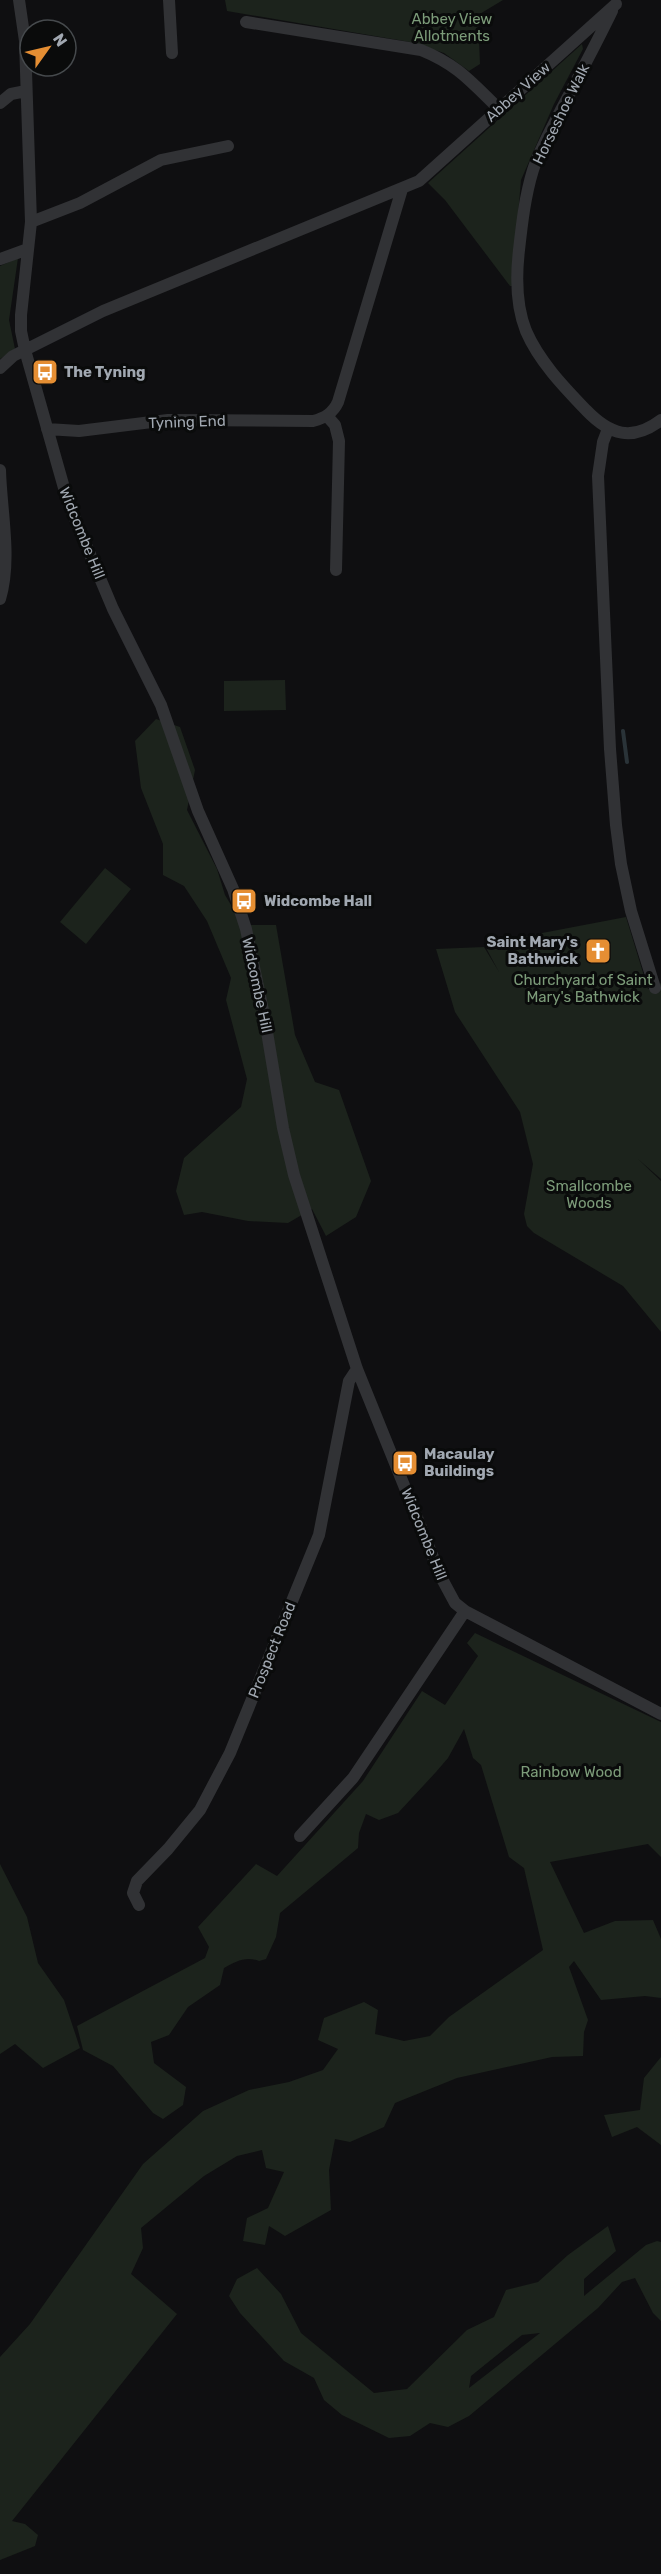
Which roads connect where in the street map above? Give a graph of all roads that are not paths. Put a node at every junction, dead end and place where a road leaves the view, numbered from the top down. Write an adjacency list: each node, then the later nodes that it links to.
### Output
1 (19, 0): 6 (street, Widcombe Hill)
2 (169, 0): 5 (street)
3 (617, 2): 8 (street, Abbey View); 19 (street, Horseshoe Walk)
4 (246, 22): 8 (street)
5 (172, 53)
6 (27, 91): 7 (street); 11 (street, Widcombe Hill)
7 (0, 103)
8 (499, 109): 10 (street, Abbey View)
9 (228, 146): 11 (street)
10 (402, 189): 14 (street); 16 (street)
11 (31, 222): 12 (street, Widcombe Hill)
12 (28, 249): 13 (street); 14 (street, Widcombe Hill)
13 (0, 259)
14 (25, 350): 15 (street); 18 (street, Widcombe Hill)
15 (0, 368)
16 (327, 416): 18 (street, Tyning End); 21 (street)
17 (661, 420): 19 (street)
18 (47, 429): 24 (street, Widcombe Hill)
19 (608, 429): 23 (street)
20 (0, 470): 22 (street)
21 (336, 570)
22 (0, 599)
23 (655, 988)
24 (357, 1369): 25 (street, Widcombe Hill); 28 (street, Prospect Road)
25 (465, 1611): 26 (street, Widcombe Hill); 27 (street)
26 (661, 1714)
27 (300, 1836)
28 (139, 1905)

